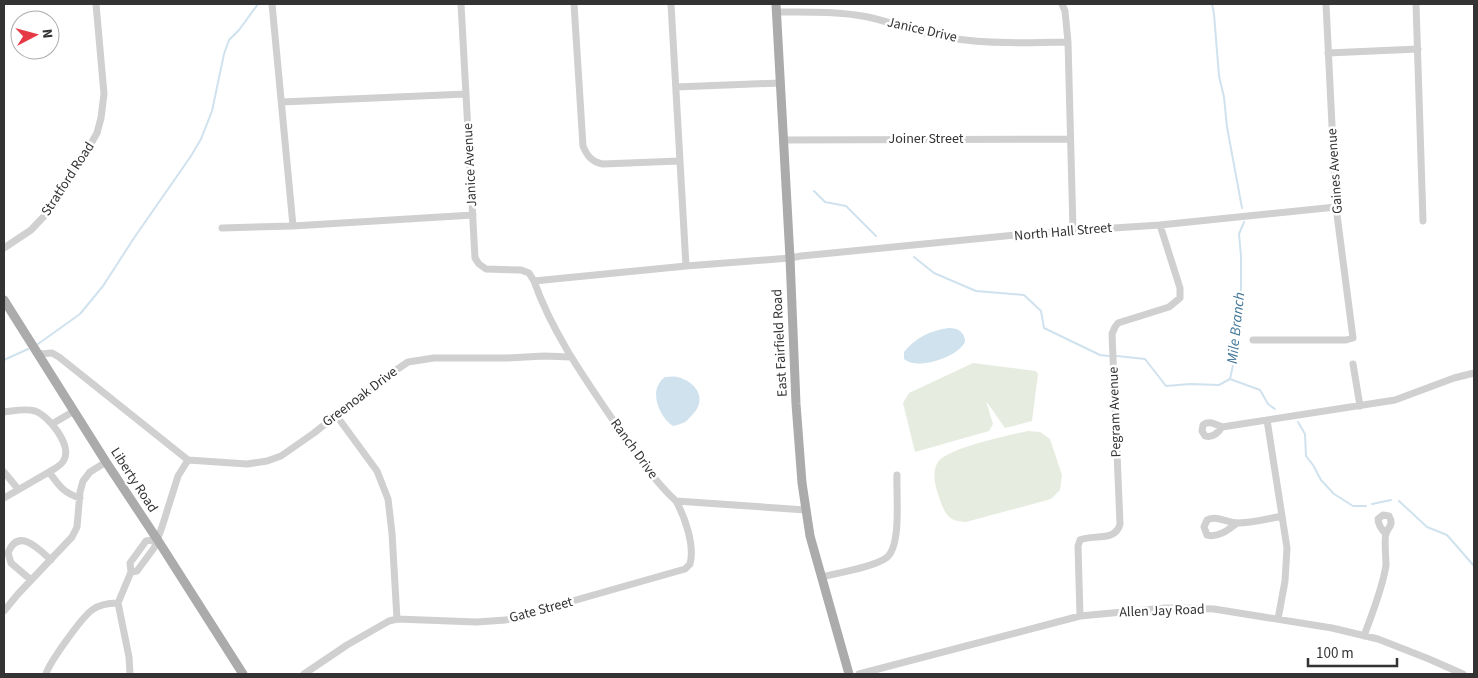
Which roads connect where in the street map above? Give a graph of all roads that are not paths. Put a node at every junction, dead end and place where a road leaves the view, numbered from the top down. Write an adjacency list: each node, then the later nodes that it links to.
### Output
1 (96, 4): 27 (street, Stratford Road)
2 (272, 4): 16 (street)
3 (461, 4): 15 (street, Janice Avenue)
4 (574, 4): 19 (street)
5 (672, 4): 14 (street)
6 (1062, 4): 10 (street)
7 (1326, 4): 12 (street, Gaines Avenue)
8 (1416, 4): 11 (street)
9 (776, 8): 10 (street, Janice Drive); 13 (main road, East Fairfield Road)
10 (1068, 42): 17 (street)
11 (1418, 48): 12 (street); 22 (street)
12 (1328, 53): 20 (street, Gaines Avenue)
13 (780, 83): 14 (street); 18 (main road, East Fairfield Road)
14 (676, 87): 19 (street)
15 (466, 94): 16 (street); 21 (street, Janice Avenue)
16 (282, 102): 24 (street)
17 (1070, 139): 18 (street, Joiner Street); 26 (street)
18 (783, 140): 28 (main road, East Fairfield Road)
19 (679, 161): 29 (street)
20 (1336, 207): 23 (street, North Hall Street); 32 (street, Gaines Avenue)
21 (472, 216): 24 (street); 30 (street, Janice Avenue)
22 (1423, 221)
23 (1160, 225): 26 (street, North Hall Street); 63 (street, Pegram Avenue)
24 (293, 226): 25 (street)
25 (222, 228)
26 (1073, 230): 28 (street, North Hall Street)
27 (4, 248)
28 (790, 258): 29 (street, North Hall Street); 53 (main road, East Fairfield Road)
29 (686, 266): 30 (street, North Hall Street)
30 (534, 281): 34 (street, Ranch Drive)
31 (4, 300): 33 (main road, Liberty Road)
32 (1253, 340)
33 (39, 354): 38 (main road, Liberty Road); 44 (street)
34 (571, 357): 40 (street, Greenoak Drive); 52 (street, Ranch Drive)
35 (1353, 364): 37 (street)
36 (1474, 373): 37 (street)
37 (1360, 406): 41 (street)
38 (74, 411): 42 (street); 45 (main road, Liberty Road)
39 (4, 412): 42 (street)
40 (336, 415): 44 (street, Greenoak Drive); 64 (street)
41 (1266, 420): 43 (street); 54 (street)
42 (52, 424): 47 (street)
43 (1222, 427)
44 (188, 460): 57 (street)
45 (106, 462): 51 (street); 57 (main road, Liberty Road)
46 (4, 472): 49 (street)
47 (49, 472): 49 (street); 51 (street)
48 (897, 475): 59 (street)
49 (18, 489): 50 (street)
50 (4, 498)
51 (80, 498): 58 (street)
52 (676, 501): 53 (street); 64 (street, Gate Street)
53 (806, 510): 59 (main road, East Fairfield Road)
54 (1282, 516): 55 (street); 65 (street)
55 (1237, 523)
56 (1386, 534): 66 (street)
57 (157, 539): 61 (street); 69 (main road, Liberty Road)
58 (51, 560): 60 (street); 60 (street)
59 (822, 577): 71 (main road, East Fairfield Road)
60 (31, 580): 62 (street)
61 (118, 603): 67 (street); 68 (street)
62 (4, 611)
63 (1080, 616): 65 (street, Allen Jay Road); 72 (street, Allen Jay Road)
64 (397, 619): 70 (street, Gate Street)
65 (1278, 619): 66 (street, Allen Jay Road)
66 (1364, 636): 73 (street, Allen Jay Road)
67 (46, 674)
68 (130, 674)
69 (243, 674)
70 (304, 674)
71 (850, 674)
72 (859, 674)
73 (1463, 674)

